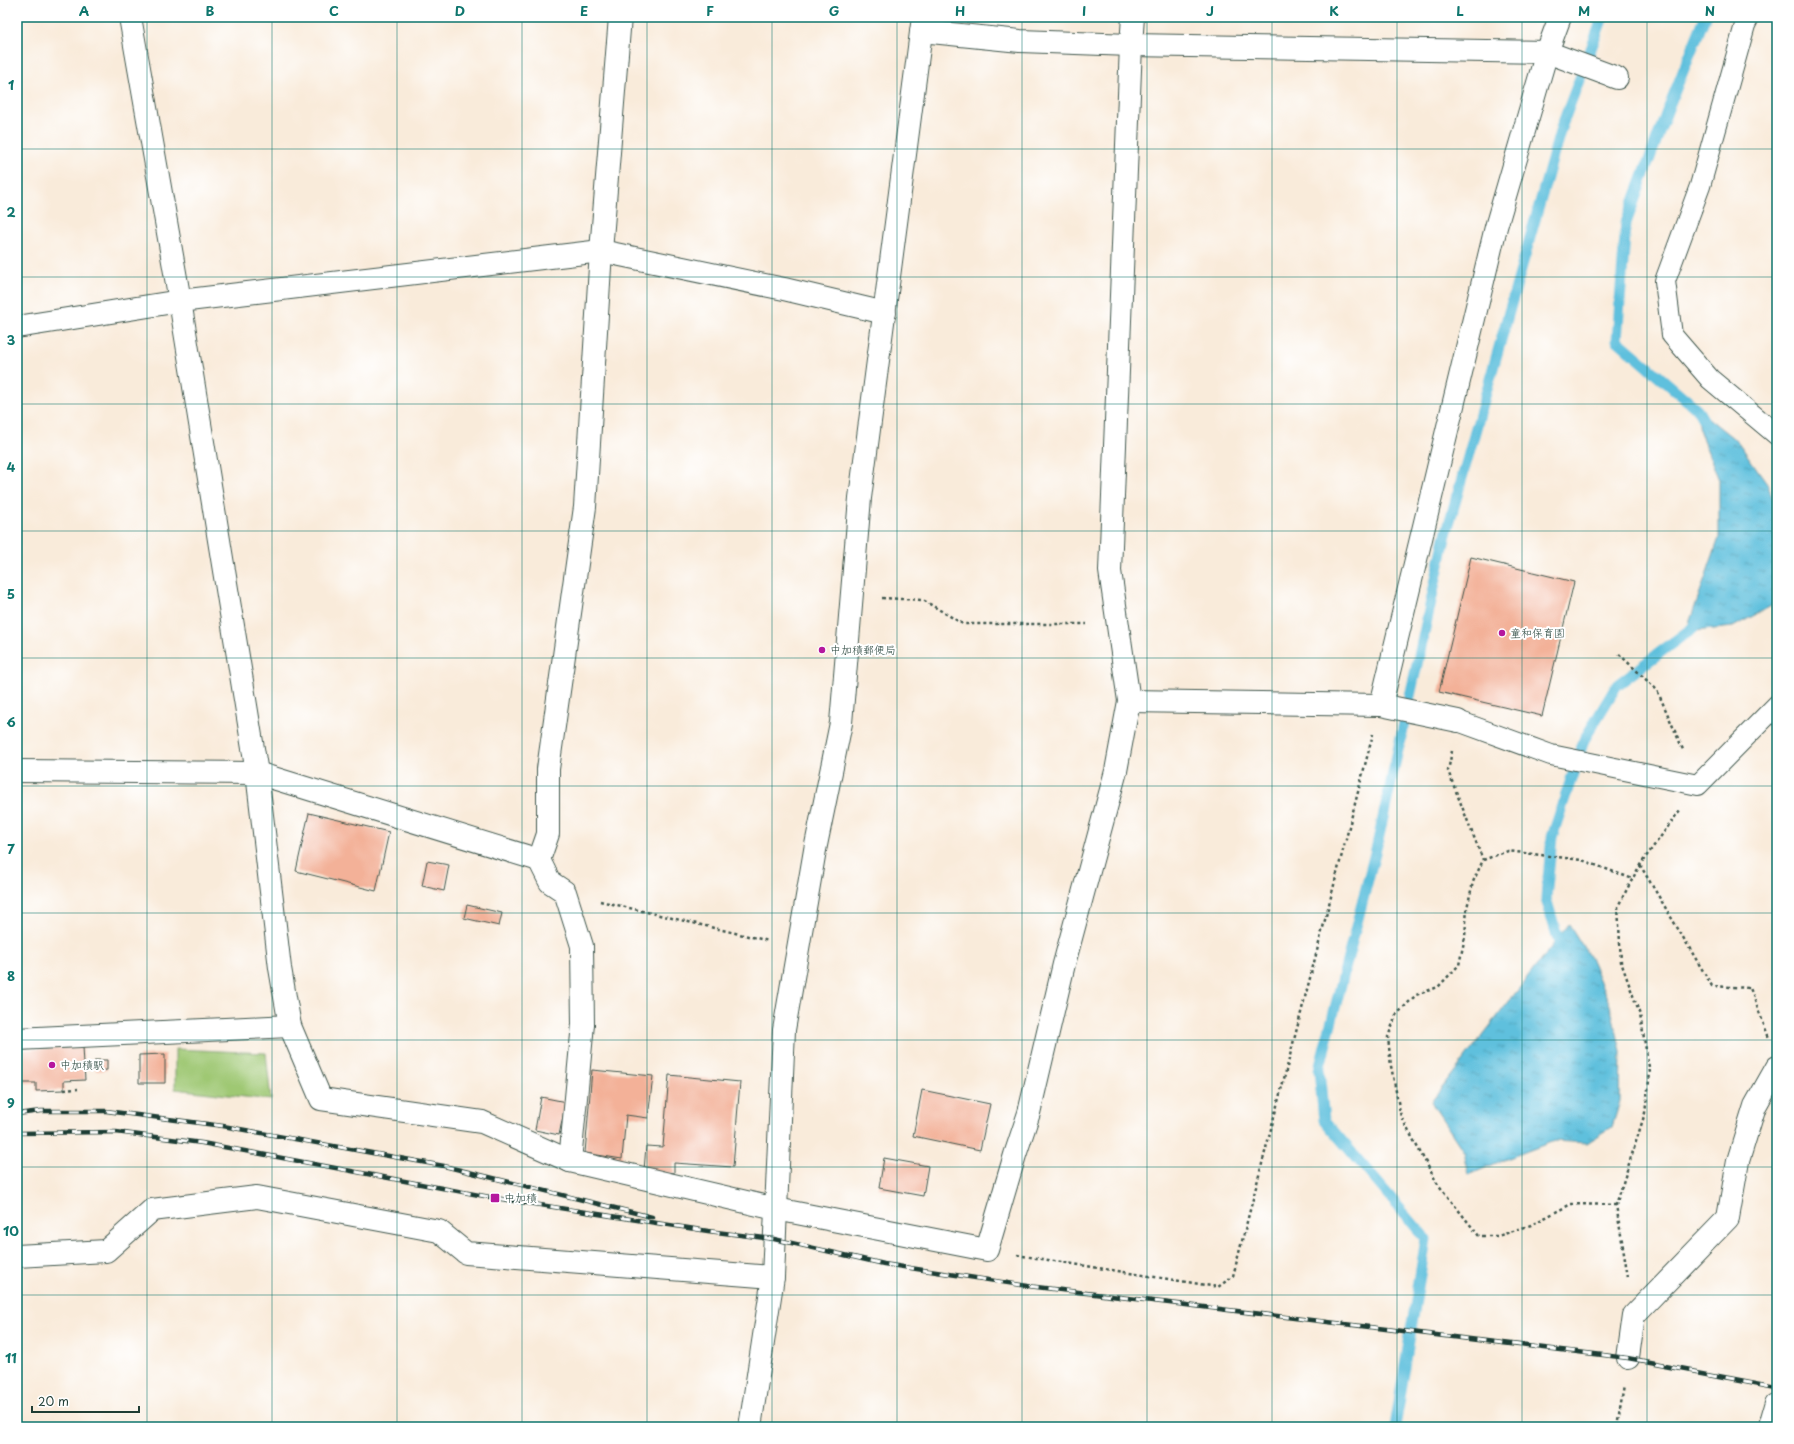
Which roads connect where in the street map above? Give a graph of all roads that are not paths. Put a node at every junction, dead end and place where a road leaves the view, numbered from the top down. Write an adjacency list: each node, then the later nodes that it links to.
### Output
1 (130, 17): 11 (street)
2 (620, 17): 10 (street)
3 (1133, 17): 7 (street)
4 (1560, 17): 8 (street)
5 (1749, 17): 14 (lane)
6 (922, 24): 7 (street); 12 (street)
7 (1131, 45): 8 (street); 15 (street)
8 (1547, 52): 9 (street); 17 (street)
9 (1617, 78)
10 (601, 251): 11 (street); 12 (street); 21 (street)
11 (180, 301): 13 (street); 20 (street)
12 (886, 313): 26 (street)
13 (17, 327)
14 (1777, 435)
15 (1129, 701): 17 (street); 26 (street)
16 (1777, 705): 18 (lane)
17 (1381, 706): 18 (street)
18 (1458, 721)
19 (17, 771): 20 (street)
20 (257, 774): 21 (street); 22 (street)
21 (539, 860): 25 (street)
22 (290, 1026): 23 (street); 25 (street)
23 (17, 1039)
24 (1777, 1066): 29 (street)
25 (570, 1161): 26 (street)
26 (776, 1209): 28 (street)
27 (17, 1256): 28 (street)
28 (773, 1277): 31 (street)
29 (1628, 1358)
30 (1777, 1403): 32 (street)
31 (750, 1427)
32 (1770, 1427)

